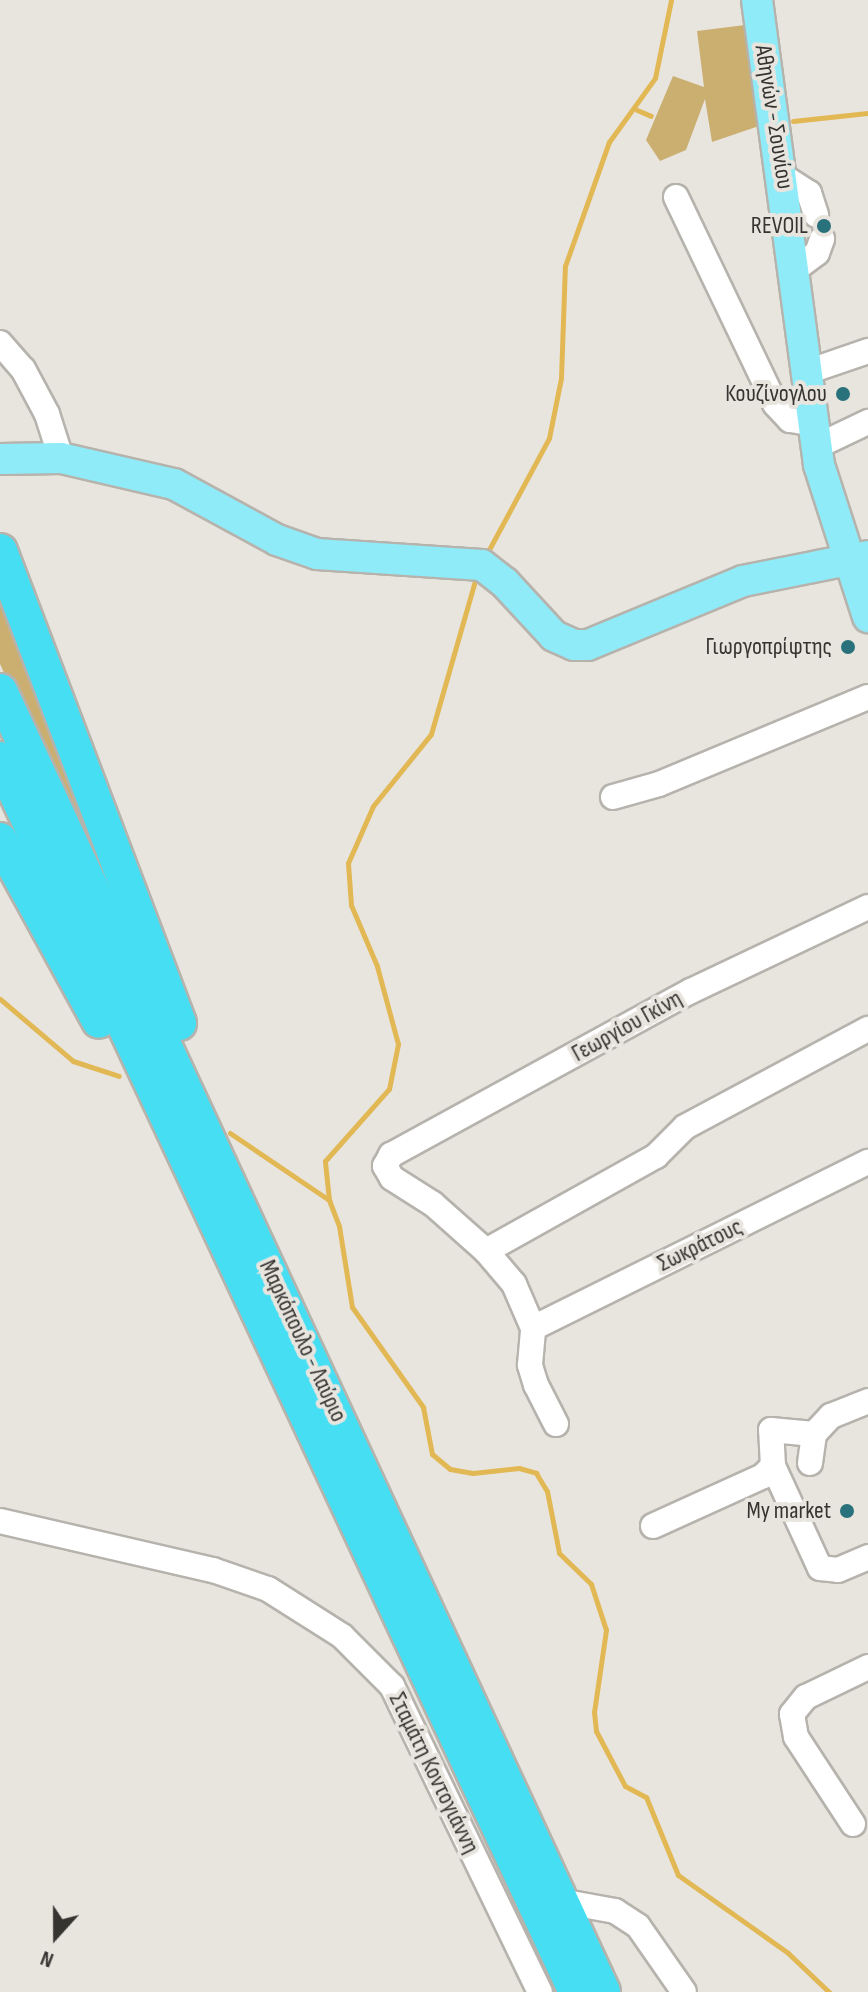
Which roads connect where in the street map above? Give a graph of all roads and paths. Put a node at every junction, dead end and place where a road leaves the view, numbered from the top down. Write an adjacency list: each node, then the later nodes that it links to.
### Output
1 (757, 0): 2 (main road, Αθηνών - Σουνίου)
2 (784, 177): 4 (main road, Αθηνών - Σουνίου); 4 (street)
3 (676, 197): 9 (street)
4 (797, 268): 7 (main road, Αθηνών - Σουνίου)
5 (0, 343): 10 (street)
6 (868, 351): 7 (street)
7 (807, 372): 9 (main road, Αθηνών - Σουνίου)
8 (868, 422): 9 (street)
9 (820, 433): 13 (main road, Αθηνών - Σουνίου)
10 (61, 458): 11 (main road); 13 (main road)
11 (0, 459)
12 (0, 551): 22 (highway)
13 (861, 557): 14 (main road, Αθηνών - Σουνίου)
14 (868, 617)
15 (0, 691): 22 (highway, Μαρκόπουλο - Λαύριο)
16 (868, 697): 18 (street)
17 (0, 759): 24 (highway, Μαρκόπουλο - Λαύριο)
18 (613, 797)
19 (0, 840): 24 (highway)
20 (868, 907): 25 (street, Γεωργίου Γκίνη)
21 (868, 1029): 25 (street)
22 (206, 1128): 37 (highway, Μαρκόπουλο - Λαύριο)
23 (868, 1162): 26 (street, Σωκράτους)
24 (209, 1206): 39 (highway, Μαρκόπουλο - Λαύριο)
25 (486, 1251): 26 (street)
26 (533, 1328): 28 (street)
27 (868, 1401): 29 (street)
28 (556, 1424)
29 (814, 1434): 30 (street); 31 (street)
30 (810, 1463)
31 (773, 1466): 33 (street); 34 (street)
32 (0, 1521): 38 (street, Σταμάτη Κοντογιάννη)
33 (653, 1526)
34 (868, 1557)
35 (868, 1667): 36 (street)
36 (853, 1824)
37 (560, 1901): 40 (highway, Μαρκόπουλο - Λαύριο); 41 (street)
38 (540, 1992)
39 (576, 1992)
40 (603, 1992)
41 (684, 1992)

